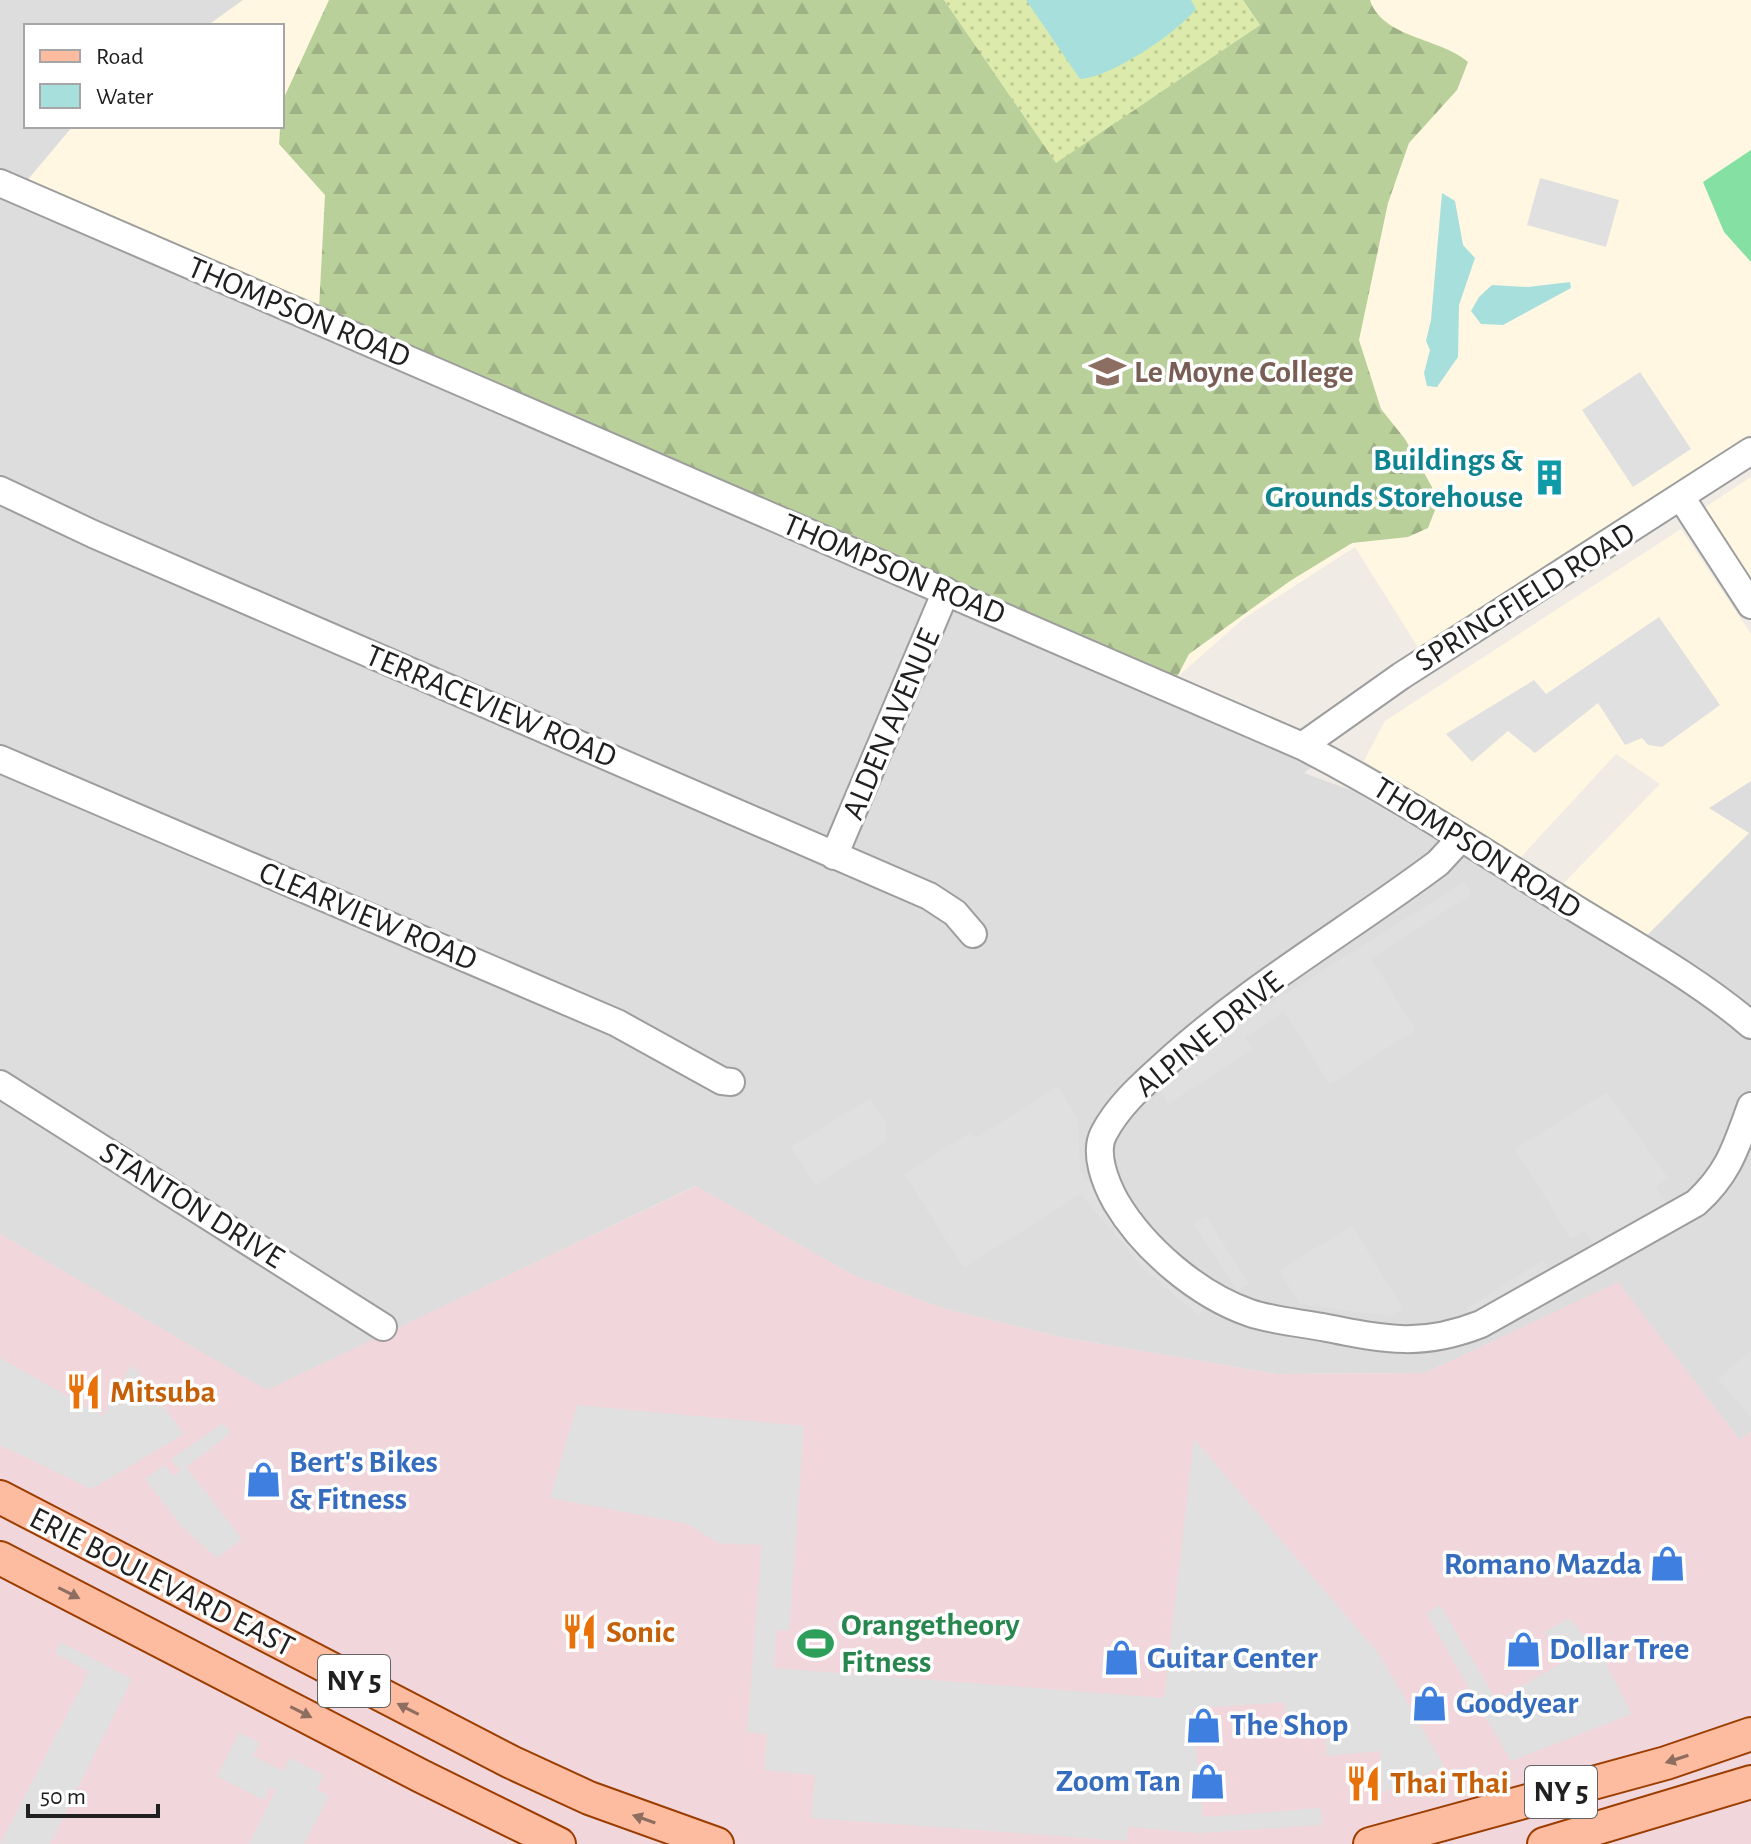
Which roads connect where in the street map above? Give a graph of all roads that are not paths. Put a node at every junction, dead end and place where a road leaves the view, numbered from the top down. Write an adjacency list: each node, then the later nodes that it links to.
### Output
1 (0, 183): 5 (street, THOMPSON ROAD)
2 (1751, 451): 4 (street, SPRINGFIELD ROAD)
3 (0, 490): 10 (street, TERRACEVIEW ROAD)
4 (1681, 497): 6 (street); 7 (street, SPRINGFIELD ROAD)
5 (946, 591): 7 (street, THOMPSON ROAD); 10 (street, ALDEN AVENUE)
6 (1751, 605)
7 (1302, 746): 9 (street, THOMPSON ROAD)
8 (0, 759): 13 (street, CLEARVIEW ROAD)
9 (1461, 838): 12 (street, THOMPSON ROAD); 15 (street, ALPINE DRIVE)
10 (834, 856): 11 (street, TERRACEVIEW ROAD)
11 (973, 934)
12 (1751, 1025)
13 (731, 1082)
14 (0, 1084): 16 (street, STANTON DRIVE)
15 (1751, 1106)
16 (383, 1327)
17 (0, 1497): 22 (main road, ERIE BOULEVARD EAST / NY 5, one-way to 17)
18 (0, 1558): 21 (main road, ERIE BOULEVARD EAST / NY 5, one-way to 21)
19 (1751, 1734): 23 (main road, NY 5, one-way to 23)
20 (1751, 1782): 24 (main road, NY 5)
21 (559, 1844)
22 (717, 1844)
23 (1370, 1844)
24 (1544, 1844)

